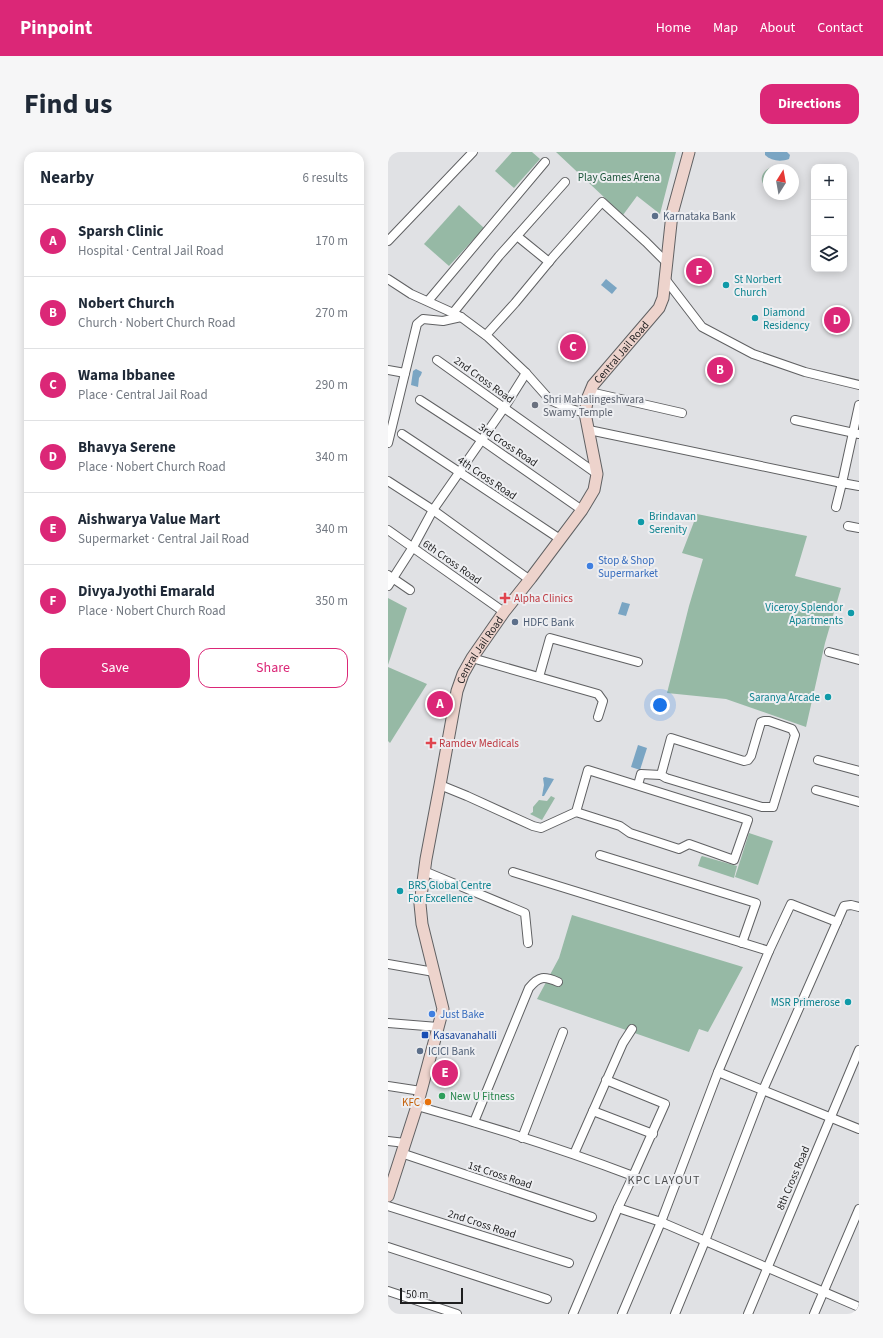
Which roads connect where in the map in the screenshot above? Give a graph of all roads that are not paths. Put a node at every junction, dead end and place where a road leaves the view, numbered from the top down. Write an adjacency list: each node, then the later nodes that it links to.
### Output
1 (473, 152): 6 (street)
2 (689, 152): 8 (main road, Central Jail Road)
3 (545, 162): 11 (street)
4 (565, 182): 5 (street)
5 (517, 236): 7 (street); 12 (street)
6 (388, 240)
7 (549, 262): 8 (street); 14 (street)
8 (667, 263): 10 (main road, Central Jail Road)
9 (388, 279): 11 (street)
10 (666, 280): 19 (street); 20 (main road, Central Jail Road)
11 (428, 301): 12 (street)
12 (453, 312): 13 (street)
13 (461, 317): 14 (street); 17 (street)
14 (486, 335): 18 (street)
15 (437, 360): 23 (street, 2nd Cross Road)
16 (388, 370): 17 (street)
17 (405, 373): 31 (street)
18 (526, 373): 23 (street); 24 (street)
19 (859, 385)
20 (590, 392): 24 (main road, Central Jail Road); 25 (street)
21 (420, 400): 30 (street, 3rd Cross Road)
22 (859, 405): 28 (street)
23 (504, 408): 30 (street); 33 (street, 2nd Cross Road)
24 (585, 413): 27 (main road, Central Jail Road)
25 (682, 413)
26 (794, 420): 28 (street)
27 (589, 430): 33 (main road, Central Jail Road); 35 (street)
28 (856, 433): 35 (street)
29 (402, 434): 32 (street, 4th Cross Road)
30 (482, 441): 32 (street); 39 (street, 3rd Cross Road)
31 (388, 443)
32 (459, 472): 38 (street); 43 (street, 4th Cross Road)
33 (597, 474): 39 (main road, Central Jail Road)
34 (388, 481): 38 (street)
35 (842, 483): 36 (street); 37 (street)
36 (859, 486)
37 (836, 507)
38 (433, 510): 44 (street); 46 (street)
39 (582, 510): 43 (main road, Central Jail Road)
40 (848, 526): 41 (street)
41 (859, 528)
42 (388, 530): 44 (street, 6th Cross Road)
43 (560, 539): 46 (main road, Central Jail Road)
44 (413, 547): 45 (street); 49 (street, 6th Cross Road)
45 (391, 577): 47 (street); 48 (street)
46 (530, 580): 49 (main road, Central Jail Road)
47 (388, 586)
48 (410, 590)
49 (504, 612): 51 (main road, Central Jail Road)
50 (830, 652): 52 (street)
51 (472, 658): 54 (street); 59 (main road, Central Jail Road)
52 (859, 660)
53 (638, 662): 54 (street)
54 (539, 677): 55 (street)
55 (598, 717)
56 (818, 760): 57 (street)
57 (859, 771)
58 (661, 775): 58 (street); 60 (street)
59 (440, 785): 63 (street); 65 (main road, Central Jail Road)
60 (638, 785): 63 (street); 63 (street)
61 (816, 790): 62 (street)
62 (859, 802)
63 (576, 812)
64 (600, 856): 70 (street)
65 (424, 871): 69 (street); 73 (main road, Central Jail Road)
66 (513, 872): 70 (street)
67 (859, 908): 68 (street)
68 (837, 922): 71 (street); 83 (street)
69 (528, 943)
70 (742, 943): 71 (street)
71 (769, 951): 80 (street)
72 (388, 964): 73 (street)
73 (434, 972): 76 (main road, Central Jail Road)
74 (558, 982): 88 (street)
75 (388, 1023): 76 (street)
76 (438, 1027): 84 (main road, Central Jail Road)
77 (632, 1029): 81 (street)
78 (563, 1032): 91 (street)
79 (859, 1050): 87 (street, 8th Cross Road)
80 (718, 1072): 83 (street); 101 (street)
81 (606, 1080): 86 (street); 90 (street)
82 (388, 1086): 84 (street)
83 (763, 1090): 87 (street); 102 (street)
84 (421, 1091): 85 (main road, Central Jail Road)
85 (417, 1106): 88 (street); 93 (main road, Central Jail Road)
86 (593, 1111): 90 (street); 94 (street)
87 (830, 1117): 89 (street); 105 (street, 8th Cross Road)
88 (474, 1122): 91 (street)
89 (859, 1129)
90 (653, 1134): 95 (street)
91 (522, 1138): 94 (street)
92 (388, 1141): 93 (street, 1st Cross Road)
93 (403, 1148): 96 (main road, Central Jail Road); 100 (street, 1st Cross Road)
94 (574, 1154): 95 (street)
95 (633, 1176): 98 (street)
96 (388, 1196)
97 (388, 1206): 104 (street, 2nd Cross Road)
98 (618, 1208): 101 (street); 111 (street)
99 (859, 1209): 107 (street)
100 (592, 1217)
101 (661, 1222): 102 (street); 112 (street)
102 (705, 1241): 105 (street); 113 (street)
103 (388, 1247): 108 (street)
104 (569, 1263)
105 (767, 1268): 107 (street); 114 (street, 8th Cross Road)
106 (388, 1291): 110 (street)
107 (823, 1292): 109 (street); 115 (street)
108 (547, 1299)
109 (859, 1307)
110 (457, 1314)
111 (573, 1314)
112 (622, 1314)
113 (675, 1314)
114 (748, 1314)
115 (814, 1314)

